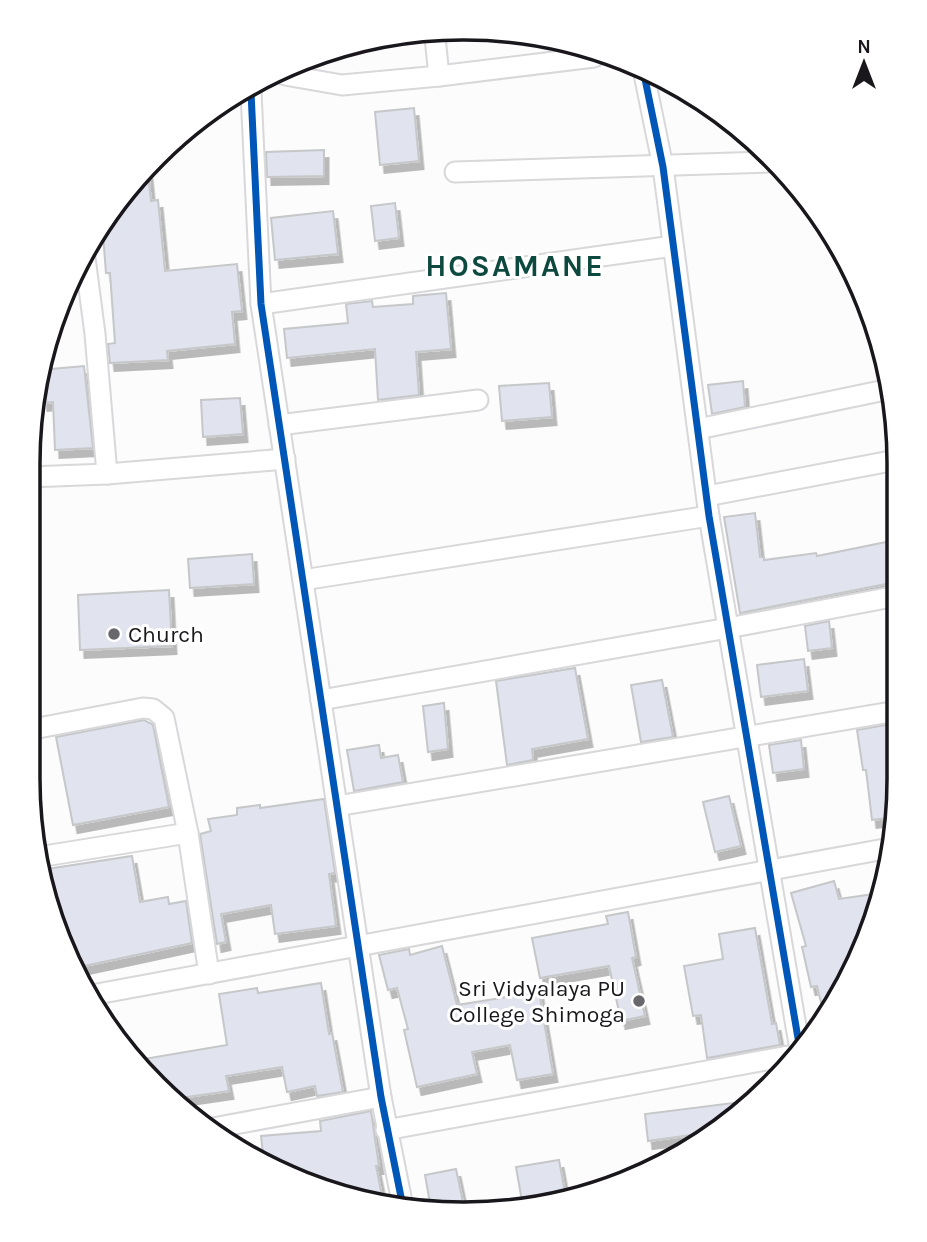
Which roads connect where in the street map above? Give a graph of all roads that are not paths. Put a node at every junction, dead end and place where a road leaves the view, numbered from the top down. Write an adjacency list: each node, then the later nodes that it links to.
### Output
1 (435, 41): 4 (street)
2 (584, 58): 4 (street)
3 (293, 76): 4 (street)
4 (439, 76)
5 (646, 81): 8 (street)
6 (251, 97): 12 (street)
7 (761, 162): 8 (street)
8 (663, 167): 9 (street); 10 (street)
9 (455, 172)
10 (673, 246): 12 (street); 16 (street)
11 (87, 271): 19 (street)
12 (261, 304): 15 (street)
13 (881, 391): 16 (street)
14 (478, 400): 15 (street)
15 (279, 425): 17 (street)
16 (698, 429): 21 (street)
17 (285, 459): 19 (street); 23 (street)
18 (887, 462): 21 (street)
19 (107, 474): 20 (street)
20 (40, 477)
21 (707, 496): 22 (street)
22 (709, 516): 23 (street); 25 (street)
23 (303, 580): 26 (street)
24 (887, 598): 25 (street)
25 (728, 628): 26 (street); 29 (street)
26 (321, 700): 30 (street)
27 (887, 713): 29 (street)
28 (40, 728): 31 (street)
29 (747, 737): 30 (street); 34 (street)
30 (337, 806): 35 (street)
31 (188, 833): 33 (street); 36 (street)
32 (881, 850): 34 (street)
33 (47, 856)
34 (769, 871): 35 (street); 38 (street)
35 (358, 947): 36 (street); 40 (street)
36 (209, 974): 37 (street)
37 (99, 994)
38 (798, 1037)
39 (783, 1057): 42 (street)
40 (381, 1097): 41 (street); 42 (street)
41 (223, 1126)
42 (386, 1130): 43 (street)
43 (401, 1197)

